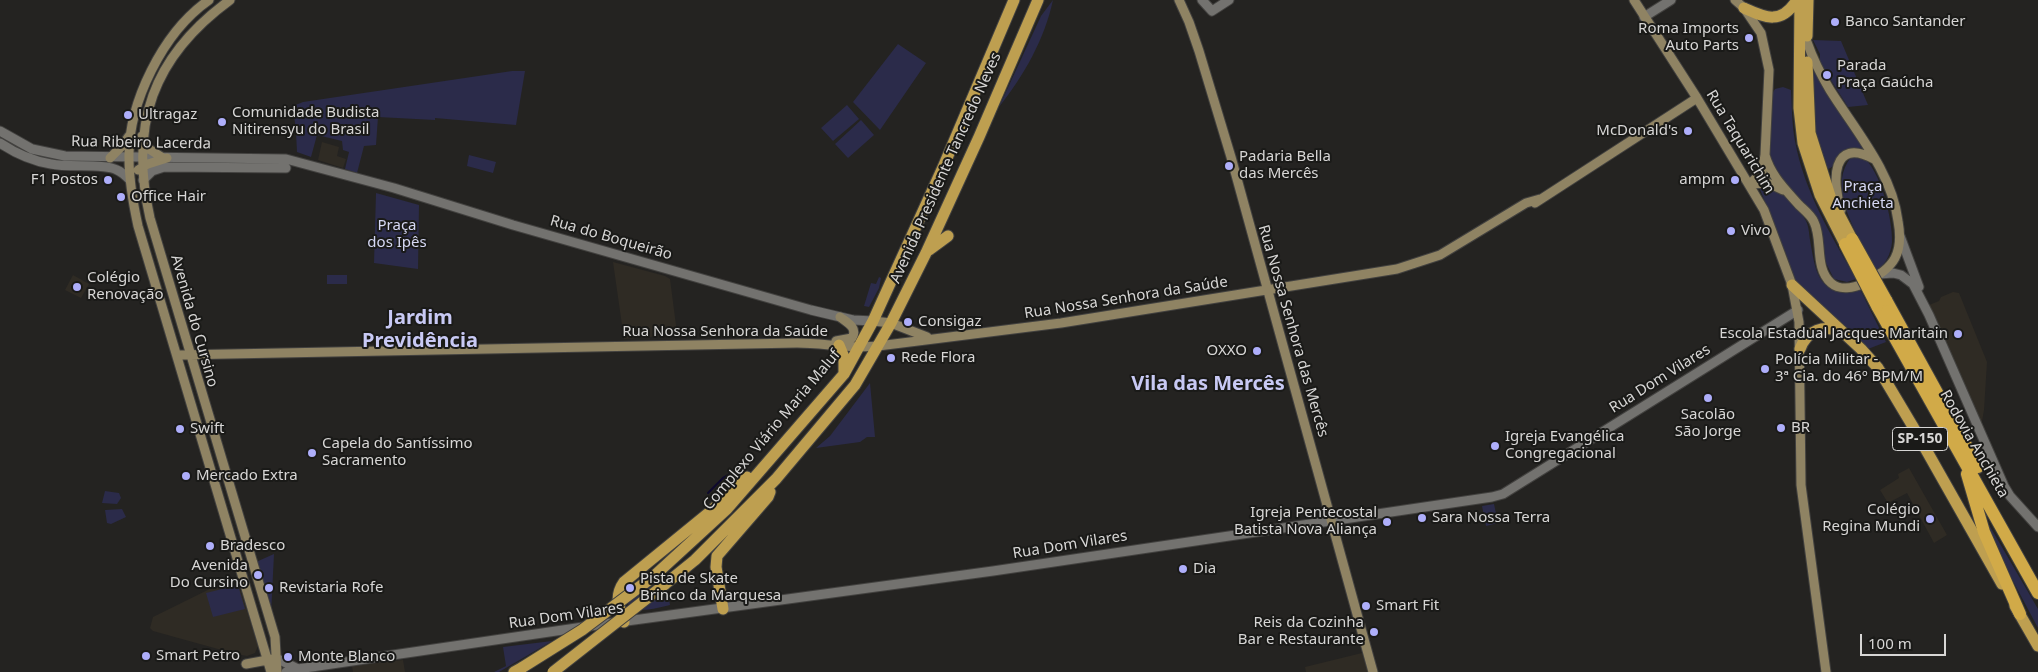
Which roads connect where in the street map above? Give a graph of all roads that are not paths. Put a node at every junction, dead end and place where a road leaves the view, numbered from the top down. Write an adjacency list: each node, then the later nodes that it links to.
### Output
1 (209, 0): 20 (main road, Avenida do Cursino)
2 (230, 0): 21 (main road, Avenida do Cursino)
3 (1014, 0): 46 (highway, Avenida Presidente Tancredo Neves)
4 (1038, 0): 16 (highway, Avenida Presidente Tancredo Neves)
5 (1045, 0): 16 (highway)
6 (1179, 0): 41 (main road, Rua Nossa Senhora das Mercês)
7 (1202, 0): 8 (street)
8 (1229, 0)
9 (1634, 0): 15 (main road, Rua Taquarichim)
10 (1670, 0): 15 (street)
11 (1735, 0): 14 (main road)
12 (1798, 0): 14 (highway); 37 (highway, Rodovia Anchieta / SP-150)
13 (1808, 0): 17 (highway, Rodovia Anchieta / SP-150)
14 (1744, 8): 23 (main road)
15 (1644, 17): 18 (main road, Rua Taquarichim)
16 (1029, 20): 38 (highway, Avenida Presidente Tancredo Neves)
17 (1807, 42): 27 (main road); 34 (highway, Rodovia Anchieta / SP-150)
18 (1697, 98): 32 (main road, Rua Taquarichim); 41 (main road, Rua Nossa Senhora da Saúde)
19 (0, 131): 24 (street, Rua Ribeiro Lacerda)
20 (131, 134): 24 (main road); 25 (main road, Avenida do Cursino)
21 (142, 136): 26 (main road); 28 (main road, Avenida do Cursino)
22 (0, 143): 30 (street, Rua Ribeiro Lacerda)
23 (1765, 155): 32 (main road); 33 (main road)
24 (110, 158): 25 (street, Rua Ribeiro Lacerda)
25 (129, 158): 28 (street, Rua Ribeiro Lacerda); 30 (main road, Avenida do Cursino)
26 (165, 158): 28 (street, Rua Ribeiro Lacerda); 29 (street, Rua Ribeiro Lacerda)
27 (1874, 159): 34 (main road); 35 (main road)
28 (142, 162): 30 (main road); 31 (main road, Avenida do Cursino)
29 (286, 163): 31 (street, Rua Ribeiro Lacerda); 45 (street, Rua do Boqueirão)
30 (130, 180): 56 (main road, Avenida do Cursino)
31 (143, 180): 55 (main road, Avenida do Cursino)
32 (1750, 184): 33 (main road); 40 (main road, Rua Taquarichim)
33 (1787, 192): 39 (main road)
34 (1844, 223): 37 (highway, Rodovia Anchieta / SP-150)
35 (1899, 233): 39 (main road); 44 (street)
36 (948, 236): 38 (highway)
37 (1848, 242): 42 (highway, Rodovia Anchieta / SP-150, bridge)
38 (926, 253): 47 (highway, Avenida Presidente Tancredo Neves)
39 (1879, 274): 44 (street)
40 (1792, 285): 43 (main road, Rua Taquarichim); 48 (highway, SP-150)
41 (1267, 290): 49 (main road, Rua Nossa Senhora da Saúde); 61 (main road, Rua Nossa Senhora das Mercês)
42 (1882, 303): 58 (highway, Rodovia Anchieta / SP-150); 63 (highway, Rodovia Anchieta / SP-150)
43 (1798, 310): 54 (main road, Rua Taquarichim); 61 (street, Rua Dom Vilares)
44 (1929, 315): 62 (street)
45 (840, 317): 46 (street, Rua do Boqueirão); 50 (main road)
46 (873, 321): 47 (main road, Rua do Boqueirão); 53 (highway, Avenida Presidente Tancredo Neves)
47 (891, 324): 49 (main road, Rua do Boqueirão); 52 (highway, Avenida Presidente Tancredo Neves)
48 (1844, 333): 54 (highway); 66 (highway, SP-150)
49 (930, 338): 52 (main road, Rua Nossa Senhora da Saúde)
50 (820, 343): 51 (main road, Rua Nossa Senhora da Saúde); 55 (main road, Rua Nossa Senhora da Saúde)
51 (839, 345): 53 (main road, Rua Nossa Senhora da Saúde); 57 (highway)
52 (878, 346): 53 (main road, Rua Nossa Senhora da Saúde); 60 (highway, Complexo Viário Maria Maluf)
53 (859, 348): 57 (highway, Complexo Viário Maria Maluf)
54 (1800, 349): 78 (main road, Rua Taquarichim)
55 (189, 354): 56 (main road, Rua Nossa Senhora da Saúde); 69 (main road, Avenida do Cursino)
56 (177, 355): 69 (main road, Avenida do Cursino)
57 (844, 374): 59 (highway, Complexo Viário Maria Maluf)
58 (1962, 457): 64 (highway, Rodovia Anchieta / SP-150); 66 (highway)
59 (771, 459): 67 (highway); 72 (highway, Complexo Viário Maria Maluf, bridge)
60 (776, 479): 65 (highway); 76 (highway, Complexo Viário Maria Maluf, bridge)
61 (1332, 521): 65 (street, Rua Dom Vilares); 77 (main road, Rua Nossa Senhora das Mercês)
62 (2038, 527)
63 (2038, 577)
64 (2038, 593)
65 (723, 608): 67 (street, Rua Dom Vilares)
66 (2020, 614): 68 (highway, SP-150)
67 (624, 622): 71 (street, Rua Dom Vilares)
68 (2038, 646)
69 (272, 659): 70 (main road); 71 (street); 73 (main road, Avenida do Cursino); 74 (main road, Avenida do Cursino)
70 (246, 664)
71 (298, 669): 75 (street, Rua Dom Vilares)
72 (518, 669)
73 (271, 672)
74 (277, 672)
75 (286, 672)
76 (553, 672)
77 (1373, 672)
78 (1826, 672)

